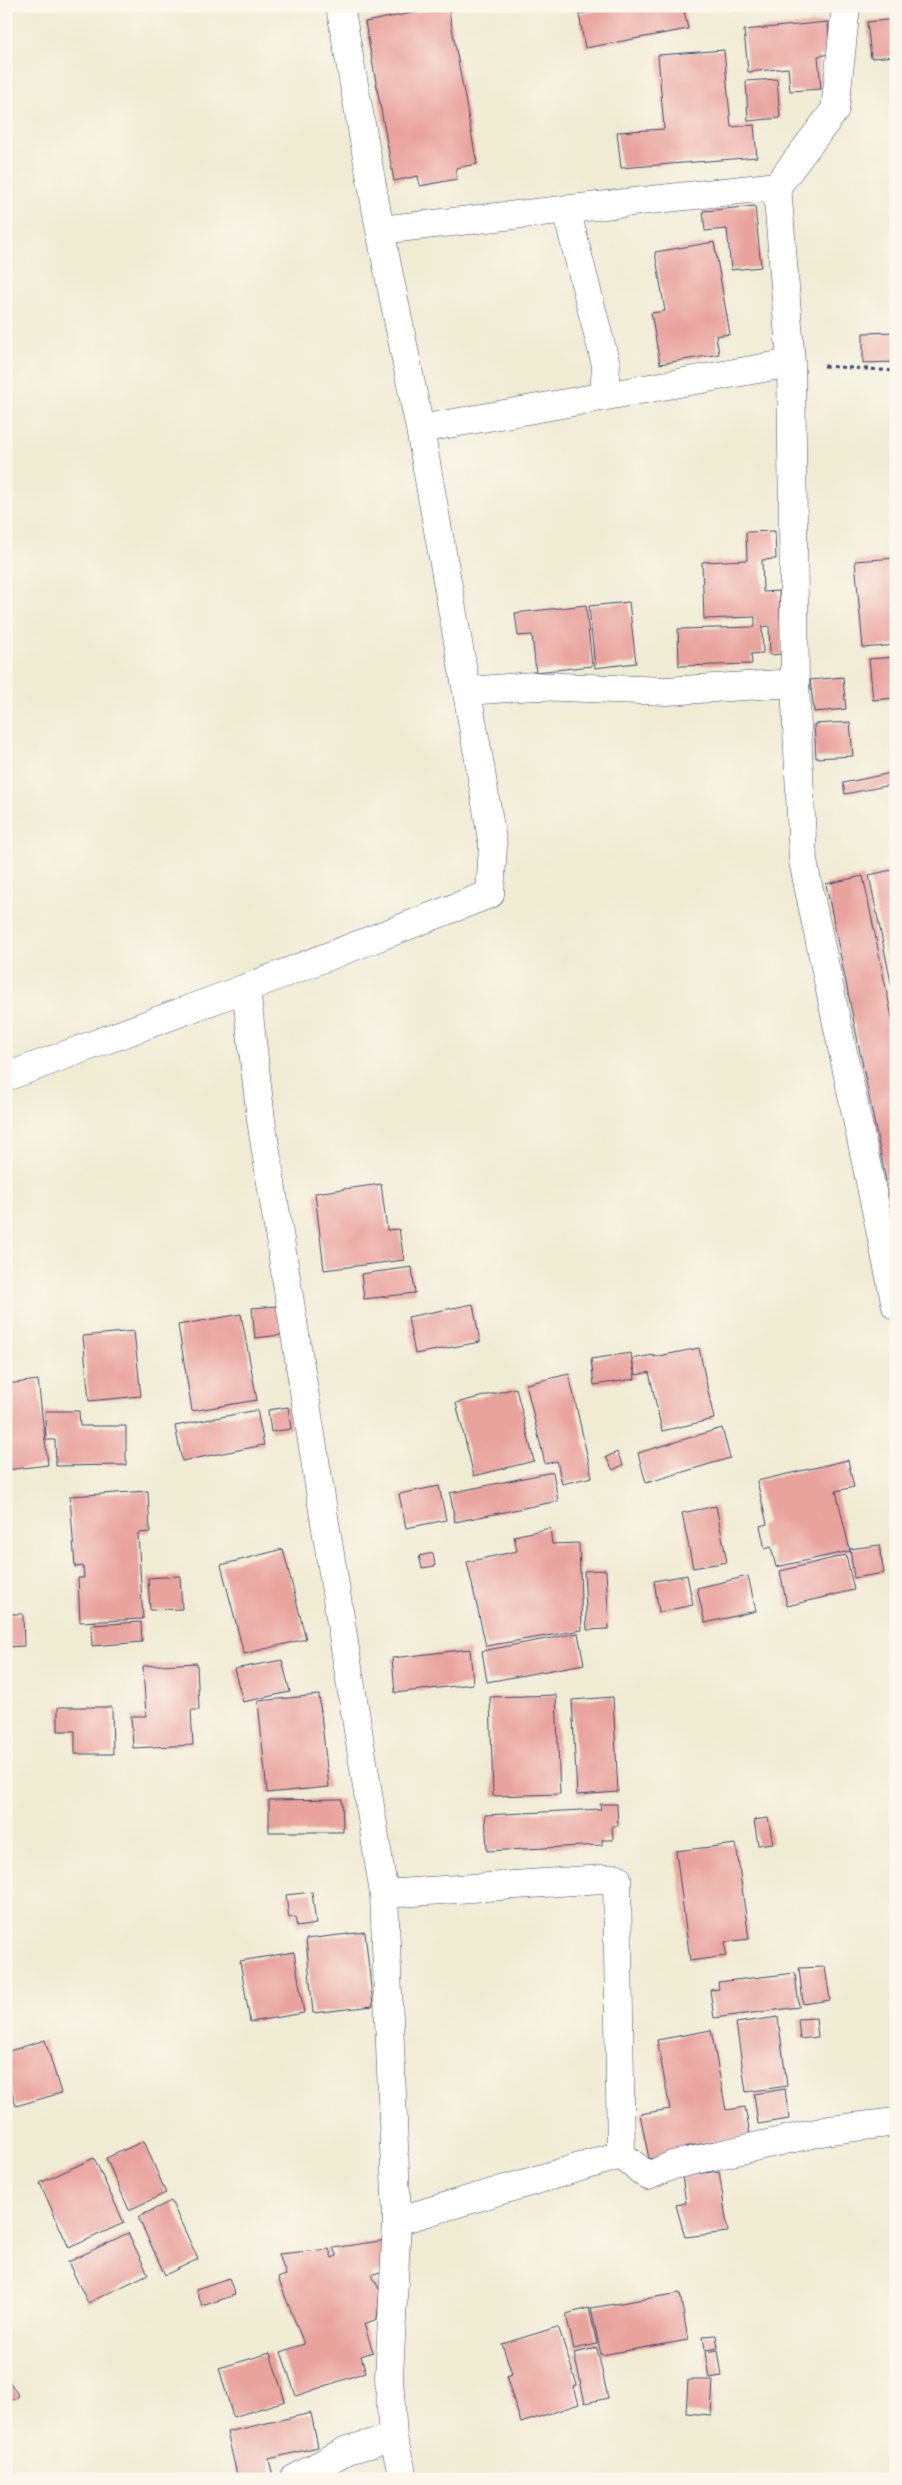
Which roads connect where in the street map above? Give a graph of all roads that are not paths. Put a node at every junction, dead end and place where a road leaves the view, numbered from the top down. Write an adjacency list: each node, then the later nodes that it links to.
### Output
1 (340, 6): 5 (street)
2 (846, 6): 3 (street)
3 (777, 186): 4 (street); 6 (street)
4 (566, 210): 5 (street); 7 (street)
5 (380, 230): 8 (street)
6 (790, 363): 7 (street); 9 (street)
7 (604, 396): 8 (street)
8 (420, 428): 10 (street)
9 (795, 683): 10 (street); 13 (street)
10 (467, 691): 11 (street)
11 (246, 988): 12 (street); 14 (street)
12 (6, 1077)
13 (896, 1306)
14 (384, 1894): 16 (street); 17 (street)
15 (896, 2122): 16 (street)
16 (621, 2155): 17 (street)
17 (398, 2221): 18 (street)
18 (393, 2438): 19 (street); 20 (street)
19 (294, 2479)
20 (404, 2479)

